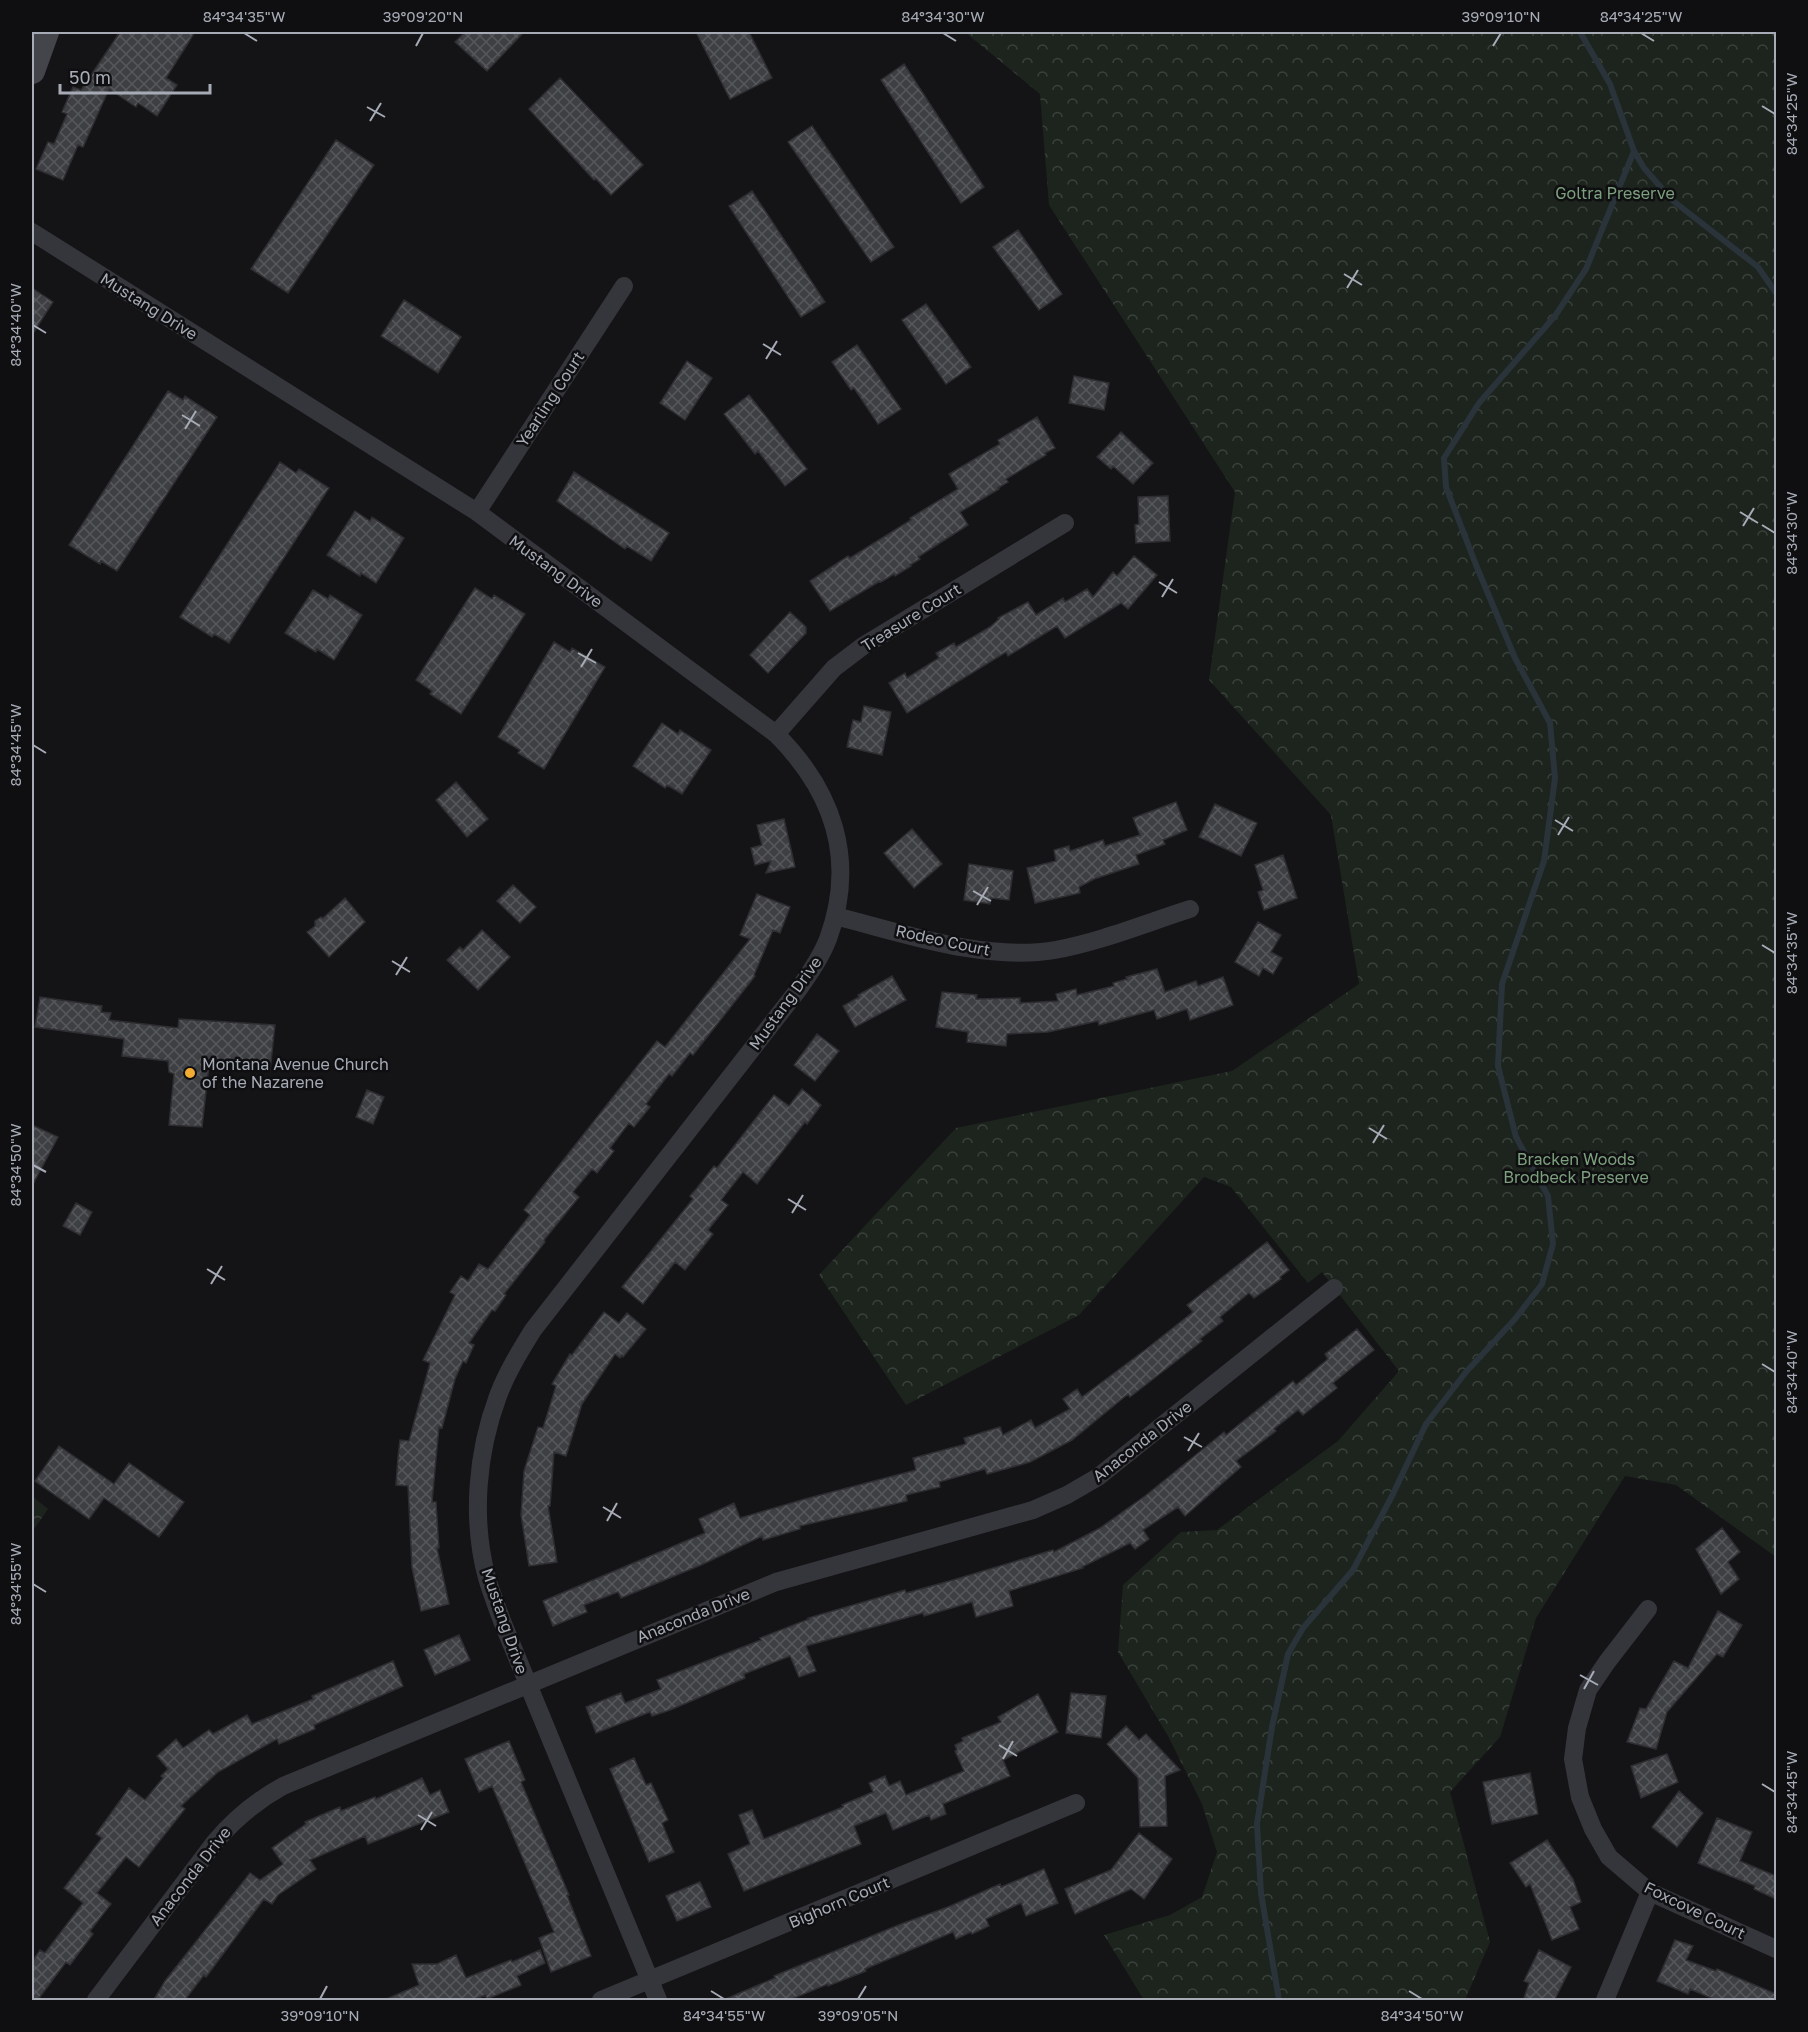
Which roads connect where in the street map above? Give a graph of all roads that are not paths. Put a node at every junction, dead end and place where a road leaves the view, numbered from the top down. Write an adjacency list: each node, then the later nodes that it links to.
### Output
1 (46, 32): 2 (street)
2 (32, 71)
3 (32, 232): 5 (street, Mustang Drive)
4 (624, 286): 5 (street, Yearling Court)
5 (477, 512): 7 (street, Mustang Drive)
6 (1065, 523): 7 (street, Treasure Court)
7 (776, 734): 9 (street, Mustang Drive)
8 (1190, 909): 9 (street, Rodeo Court)
9 (835, 916): 12 (street, Mustang Drive)
10 (1334, 1288): 12 (street, Anaconda Drive)
11 (1648, 1610): 14 (street, Foxcove Court)
12 (528, 1685): 16 (street, Mustang Drive); 17 (street, Anaconda Drive)
13 (1076, 1803): 16 (street, Bighorn Court)
14 (1650, 1892): 15 (street, Foxcove Court); 20 (street)
15 (1776, 1949)
16 (650, 1981): 18 (street, Bighorn Court); 19 (street, Mustang Drive)
17 (96, 2001)
18 (601, 2001)
19 (658, 2001)
20 (1605, 2001)

